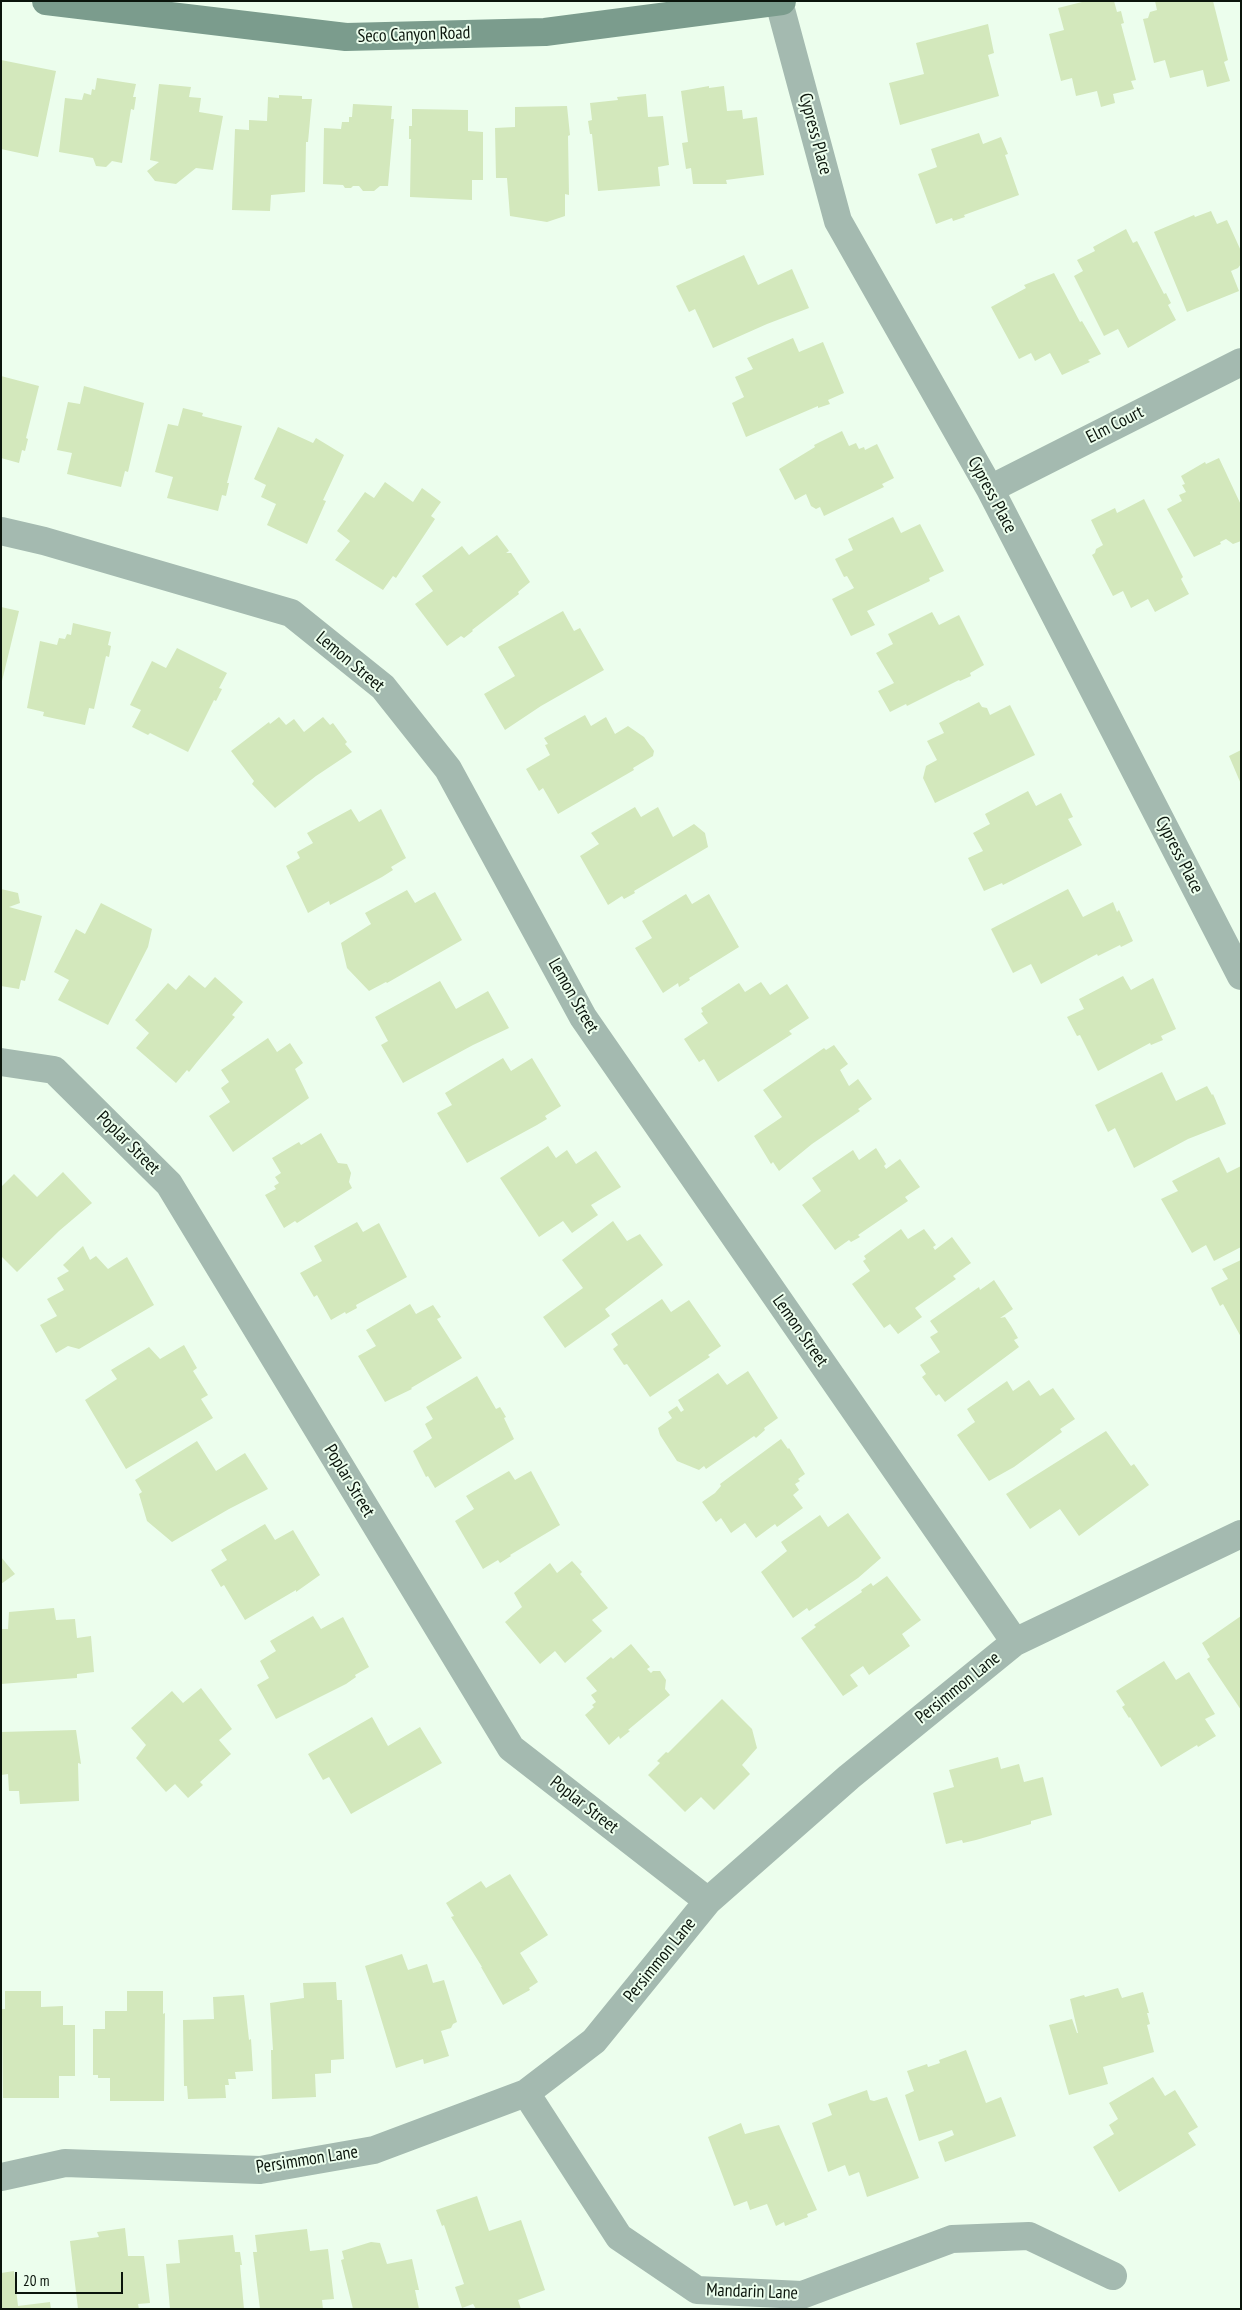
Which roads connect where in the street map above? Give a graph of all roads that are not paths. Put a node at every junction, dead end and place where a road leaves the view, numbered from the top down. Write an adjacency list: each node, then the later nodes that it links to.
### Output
1 (46, 1): 2 (street, Seco Canyon Road)
2 (780, 2): 4 (street, Cypress Place)
3 (1241, 362): 4 (street, Elm Court)
4 (990, 489): 6 (street, Cypress Place)
5 (1, 531): 9 (street, Lemon Street)
6 (1237, 960)
7 (1, 1062): 10 (street, Poplar Street)
8 (1241, 1534): 9 (street, Persimmon Lane)
9 (1015, 1642): 10 (street, Persimmon Lane)
10 (708, 1901): 11 (street, Persimmon Lane)
11 (526, 2093): 12 (street, Persimmon Lane); 13 (street, Mandarin Lane)
12 (1, 2177)
13 (1113, 2276)

